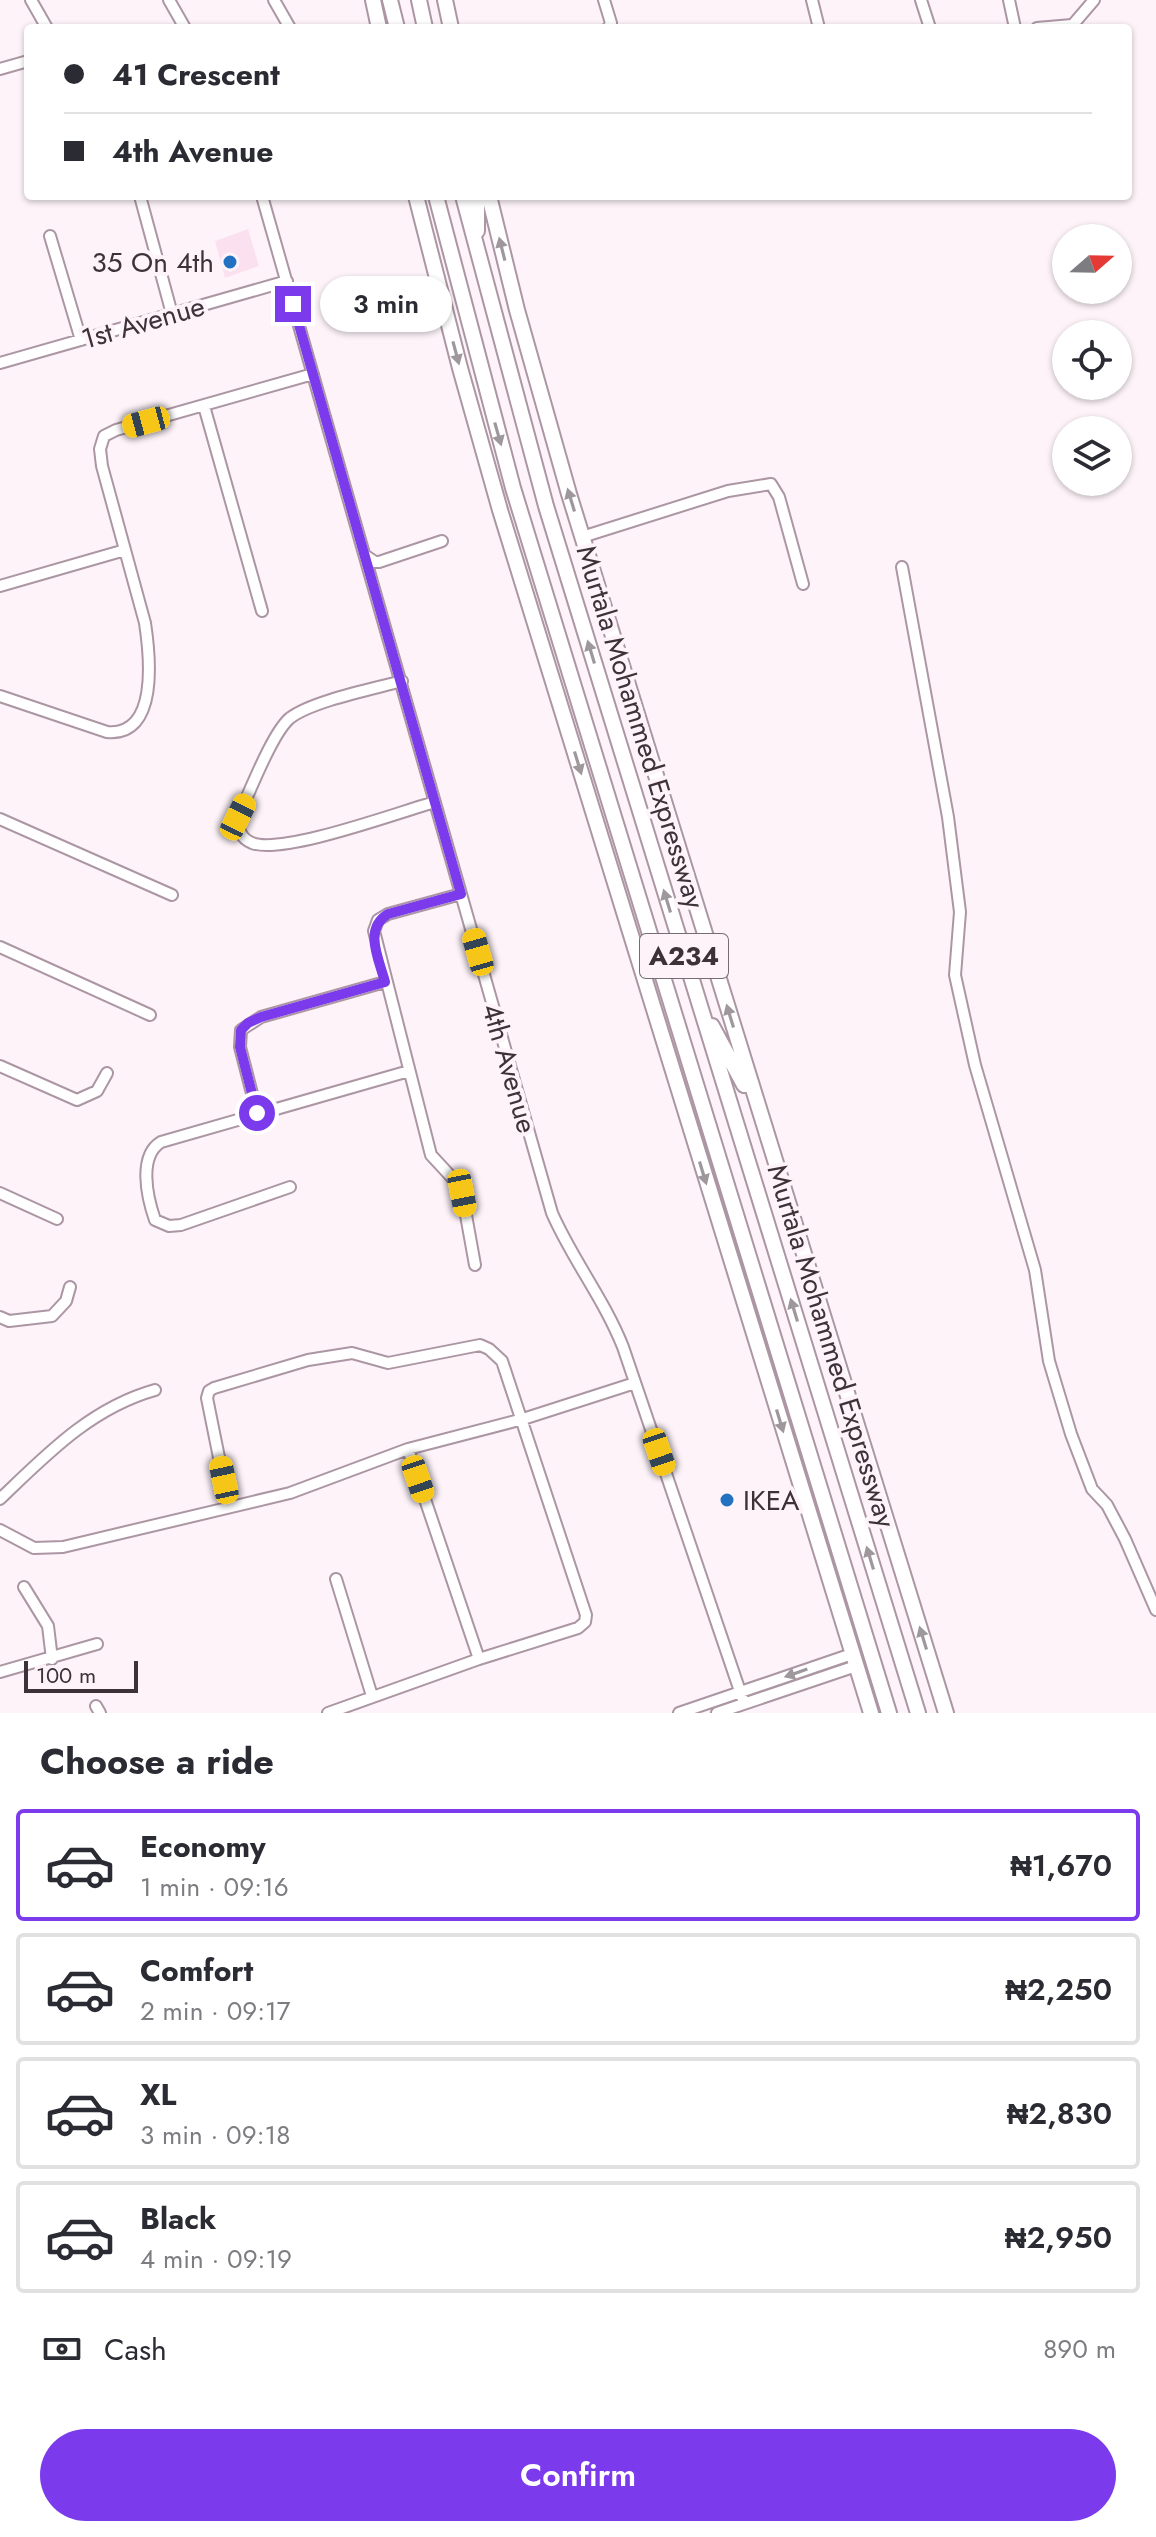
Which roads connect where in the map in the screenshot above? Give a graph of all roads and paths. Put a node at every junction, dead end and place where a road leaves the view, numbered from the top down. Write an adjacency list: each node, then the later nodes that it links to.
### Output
1 (31, 0): 13 (street)
2 (169, 0): 14 (street)
3 (274, 0): 15 (street)
4 (373, 0): 16 (highway)
5 (390, 0): 17 (highway)
6 (419, 0): 18 (highway)
7 (445, 0): 19 (highway)
8 (604, 0): 20 (street)
9 (812, 0): 21 (street)
10 (921, 0): 22 (street)
11 (1009, 0): 23 (street)
12 (1094, 0): 24 (street)
13 (45, 24)
14 (183, 24)
15 (288, 24)
16 (378, 24)
17 (396, 24)
18 (424, 24)
19 (450, 24)
20 (610, 24)
21 (818, 24)
22 (929, 24)
23 (1014, 24)
24 (1074, 24)
25 (24, 62): 26 (street)
26 (0, 69)
27 (141, 200): 37 (street)
28 (263, 200): 36 (street, 4th Avenue)
29 (417, 200): 66 (highway, one-way to 66)
30 (437, 200): 59 (highway, Murtala Mohammed Expressway / A234, one-way to 59)
31 (464, 200): 35 (highway, Murtala Mohammed Expressway / A234)
32 (477, 200): 35 (highway)
33 (490, 200): 42 (highway, Murtala Mohammed Expressway, one-way to 33)
34 (50, 236): 38 (street)
35 (476, 251): 58 (highway, Murtala Mohammed Expressway / A234, one-way to 35)
36 (287, 281): 37 (street, 1st Avenue); 40 (street, 4th Avenue)
37 (172, 314): 38 (street, 1st Avenue)
38 (81, 340): 39 (street, 1st Avenue)
39 (0, 363)
40 (313, 374): 41 (street); 45 (street, 4th Avenue)
41 (204, 406): 44 (street); 49 (street)
42 (582, 537): 47 (street); 65 (highway, Murtala Mohammed Expressway, one-way to 42)
43 (442, 541): 45 (street)
44 (125, 550): 48 (street); 51 (street)
45 (366, 556): 50 (street, 4th Avenue)
46 (902, 567): 82 (street)
47 (803, 584)
48 (0, 586)
49 (262, 611)
50 (402, 681): 52 (street, 4th Avenue); 52 (street)
51 (0, 696)
52 (435, 802): 54 (street, 4th Avenue)
53 (0, 819): 55 (street)
54 (461, 894): 57 (street); 73 (street, 4th Avenue)
55 (172, 895)
56 (0, 947): 60 (street)
57 (385, 982): 62 (street); 64 (street)
58 (697, 999): 65 (highway); 96 (highway, Murtala Mohammed Expressway / A234, one-way to 58)
59 (672, 1011): 66 (highway); 95 (highway, Murtala Mohammed Expressway / A234)
60 (150, 1015)
61 (0, 1066): 63 (street)
62 (409, 1071): 64 (street); 70 (street)
63 (107, 1073)
64 (257, 1113): 67 (street)
65 (760, 1114): 97 (highway, Murtala Mohammed Expressway, one-way to 65)
66 (689, 1129): 86 (highway, one-way to 86)
67 (290, 1187)
68 (0, 1193): 69 (street)
69 (57, 1219)
70 (475, 1265)
71 (70, 1287): 72 (street)
72 (0, 1317)
73 (635, 1383): 75 (street); 88 (street, 4th Avenue)
74 (155, 1390): 77 (street)
75 (523, 1419): 76 (street); 78 (street); 85 (street)
76 (408, 1449): 78 (street); 85 (street)
77 (0, 1499)
78 (229, 1507): 79 (street)
79 (0, 1530)
80 (336, 1579): 89 (street)
81 (24, 1587): 84 (street)
82 (1156, 1610)
83 (97, 1644): 84 (street)
84 (52, 1659): 87 (street)
85 (479, 1659): 89 (street)
86 (854, 1660): 88 (street, one-way to 88); 90 (street); 94 (highway)
87 (0, 1672)
88 (740, 1691): 90 (street, 4th Avenue); 92 (street)
89 (372, 1696): 91 (street)
90 (744, 1703): 93 (street)
91 (328, 1713)
92 (679, 1713)
93 (717, 1713)
94 (871, 1713)
95 (889, 1713)
96 (918, 1713)
97 (946, 1713)

